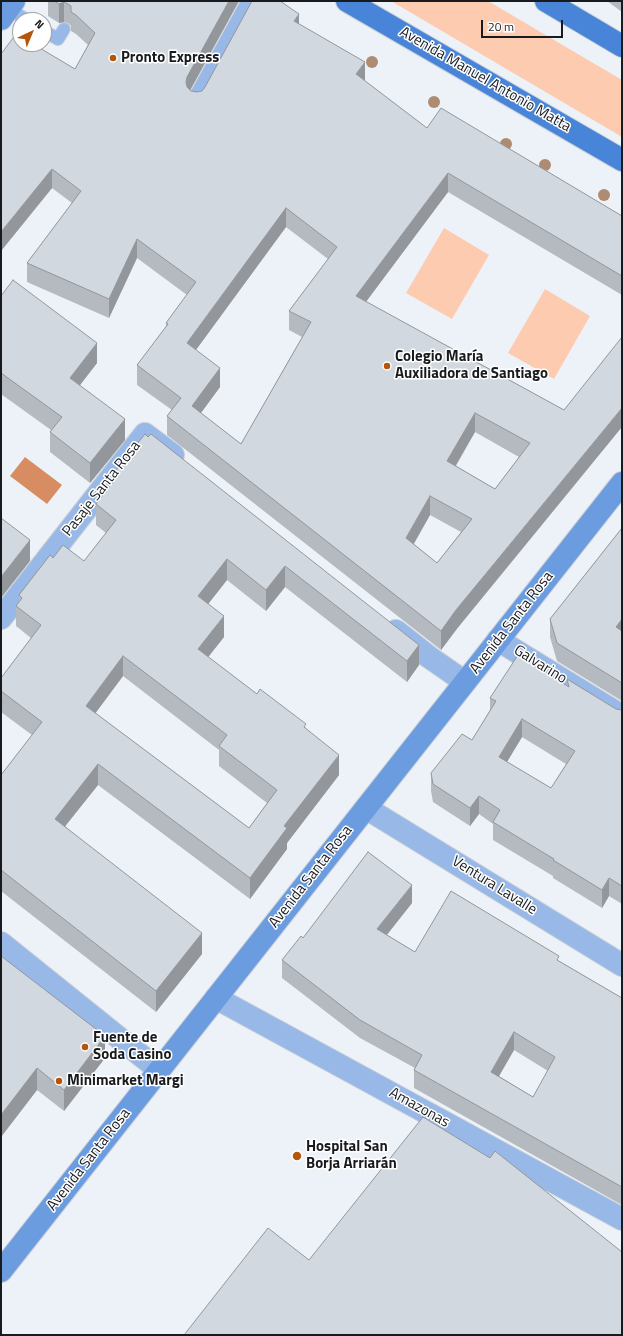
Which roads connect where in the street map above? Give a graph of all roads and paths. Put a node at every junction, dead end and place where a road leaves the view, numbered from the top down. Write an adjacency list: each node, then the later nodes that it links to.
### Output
1 (251, 1): 7 (street)
2 (347, 1): 8 (main road, Avenida Manuel Antonio Matta)
3 (546, 1): 6 (main road)
4 (64, 29): 5 (lane)
5 (52, 35)
6 (622, 46)
7 (196, 101)
8 (622, 160)
9 (188, 468): 11 (street, Pasaje Santa Rosa)
10 (622, 483): 13 (main road, Avenida Santa Rosa)
11 (1, 618)
12 (380, 618): 14 (street)
13 (498, 640): 14 (main road, Avenida Santa Rosa); 15 (street, Galvarino)
14 (465, 682): 16 (main road, Avenida Santa Rosa)
15 (622, 716)
16 (366, 808): 18 (street, Ventura Lavalle); 19 (main road, Avenida Santa Rosa)
17 (1, 943): 20 (street)
18 (622, 965)
19 (216, 998): 20 (main road, Avenida Santa Rosa); 21 (street, Amazonas)
20 (159, 1070): 22 (main road, Avenida Santa Rosa)
21 (622, 1219)
22 (1, 1271)

